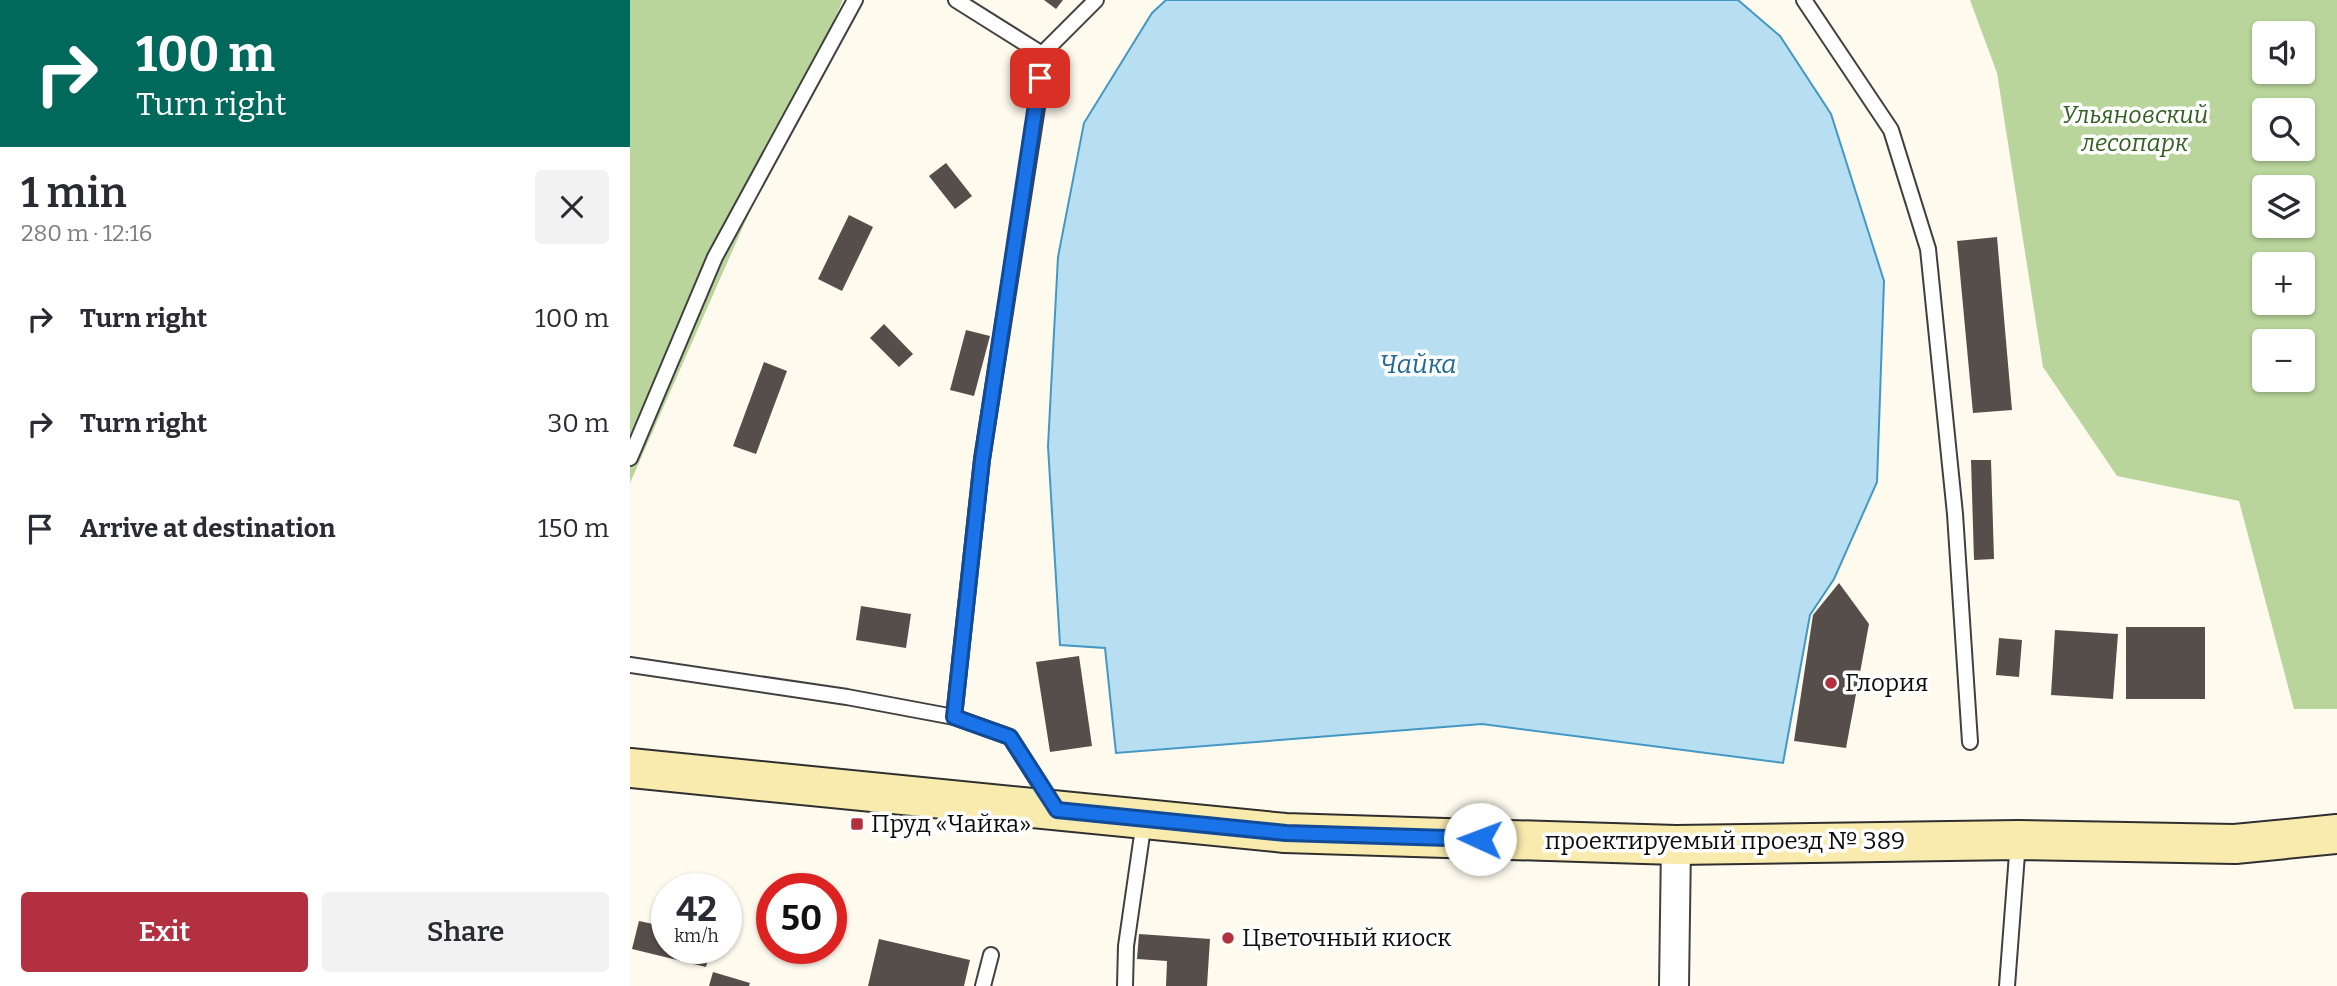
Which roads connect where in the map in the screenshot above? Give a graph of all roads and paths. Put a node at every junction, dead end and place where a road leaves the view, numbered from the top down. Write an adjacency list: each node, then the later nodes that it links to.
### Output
1 (855, 0): 6 (lane)
2 (956, 0): 5 (lane)
3 (1096, 0): 5 (lane)
4 (1804, 0): 9 (lane)
5 (1042, 54): 8 (lane)
6 (630, 458)
7 (630, 665): 8 (lane)
8 (954, 717): 11 (lane)
9 (1970, 742)
10 (630, 768): 11 (main road, проектируемый проезд № 389)
11 (1057, 810): 12 (main road, проектируемый проезд № 389)
12 (1144, 819): 16 (main road, проектируемый проезд № 389); 20 (lane)
13 (2337, 834): 15 (main road, проектируемый проезд № 389)
14 (2018, 841): 15 (main road, проектируемый проезд № 389); 16 (main road, проектируемый проезд № 389); 22 (lane)
15 (2235, 844): 17 (main road, проектируемый проезд № 389)
16 (1676, 845): 21 (street)
17 (2337, 857)
18 (991, 955): 19 (lane)
19 (983, 986)
20 (1125, 986)
21 (1674, 986)
22 (2007, 986)

